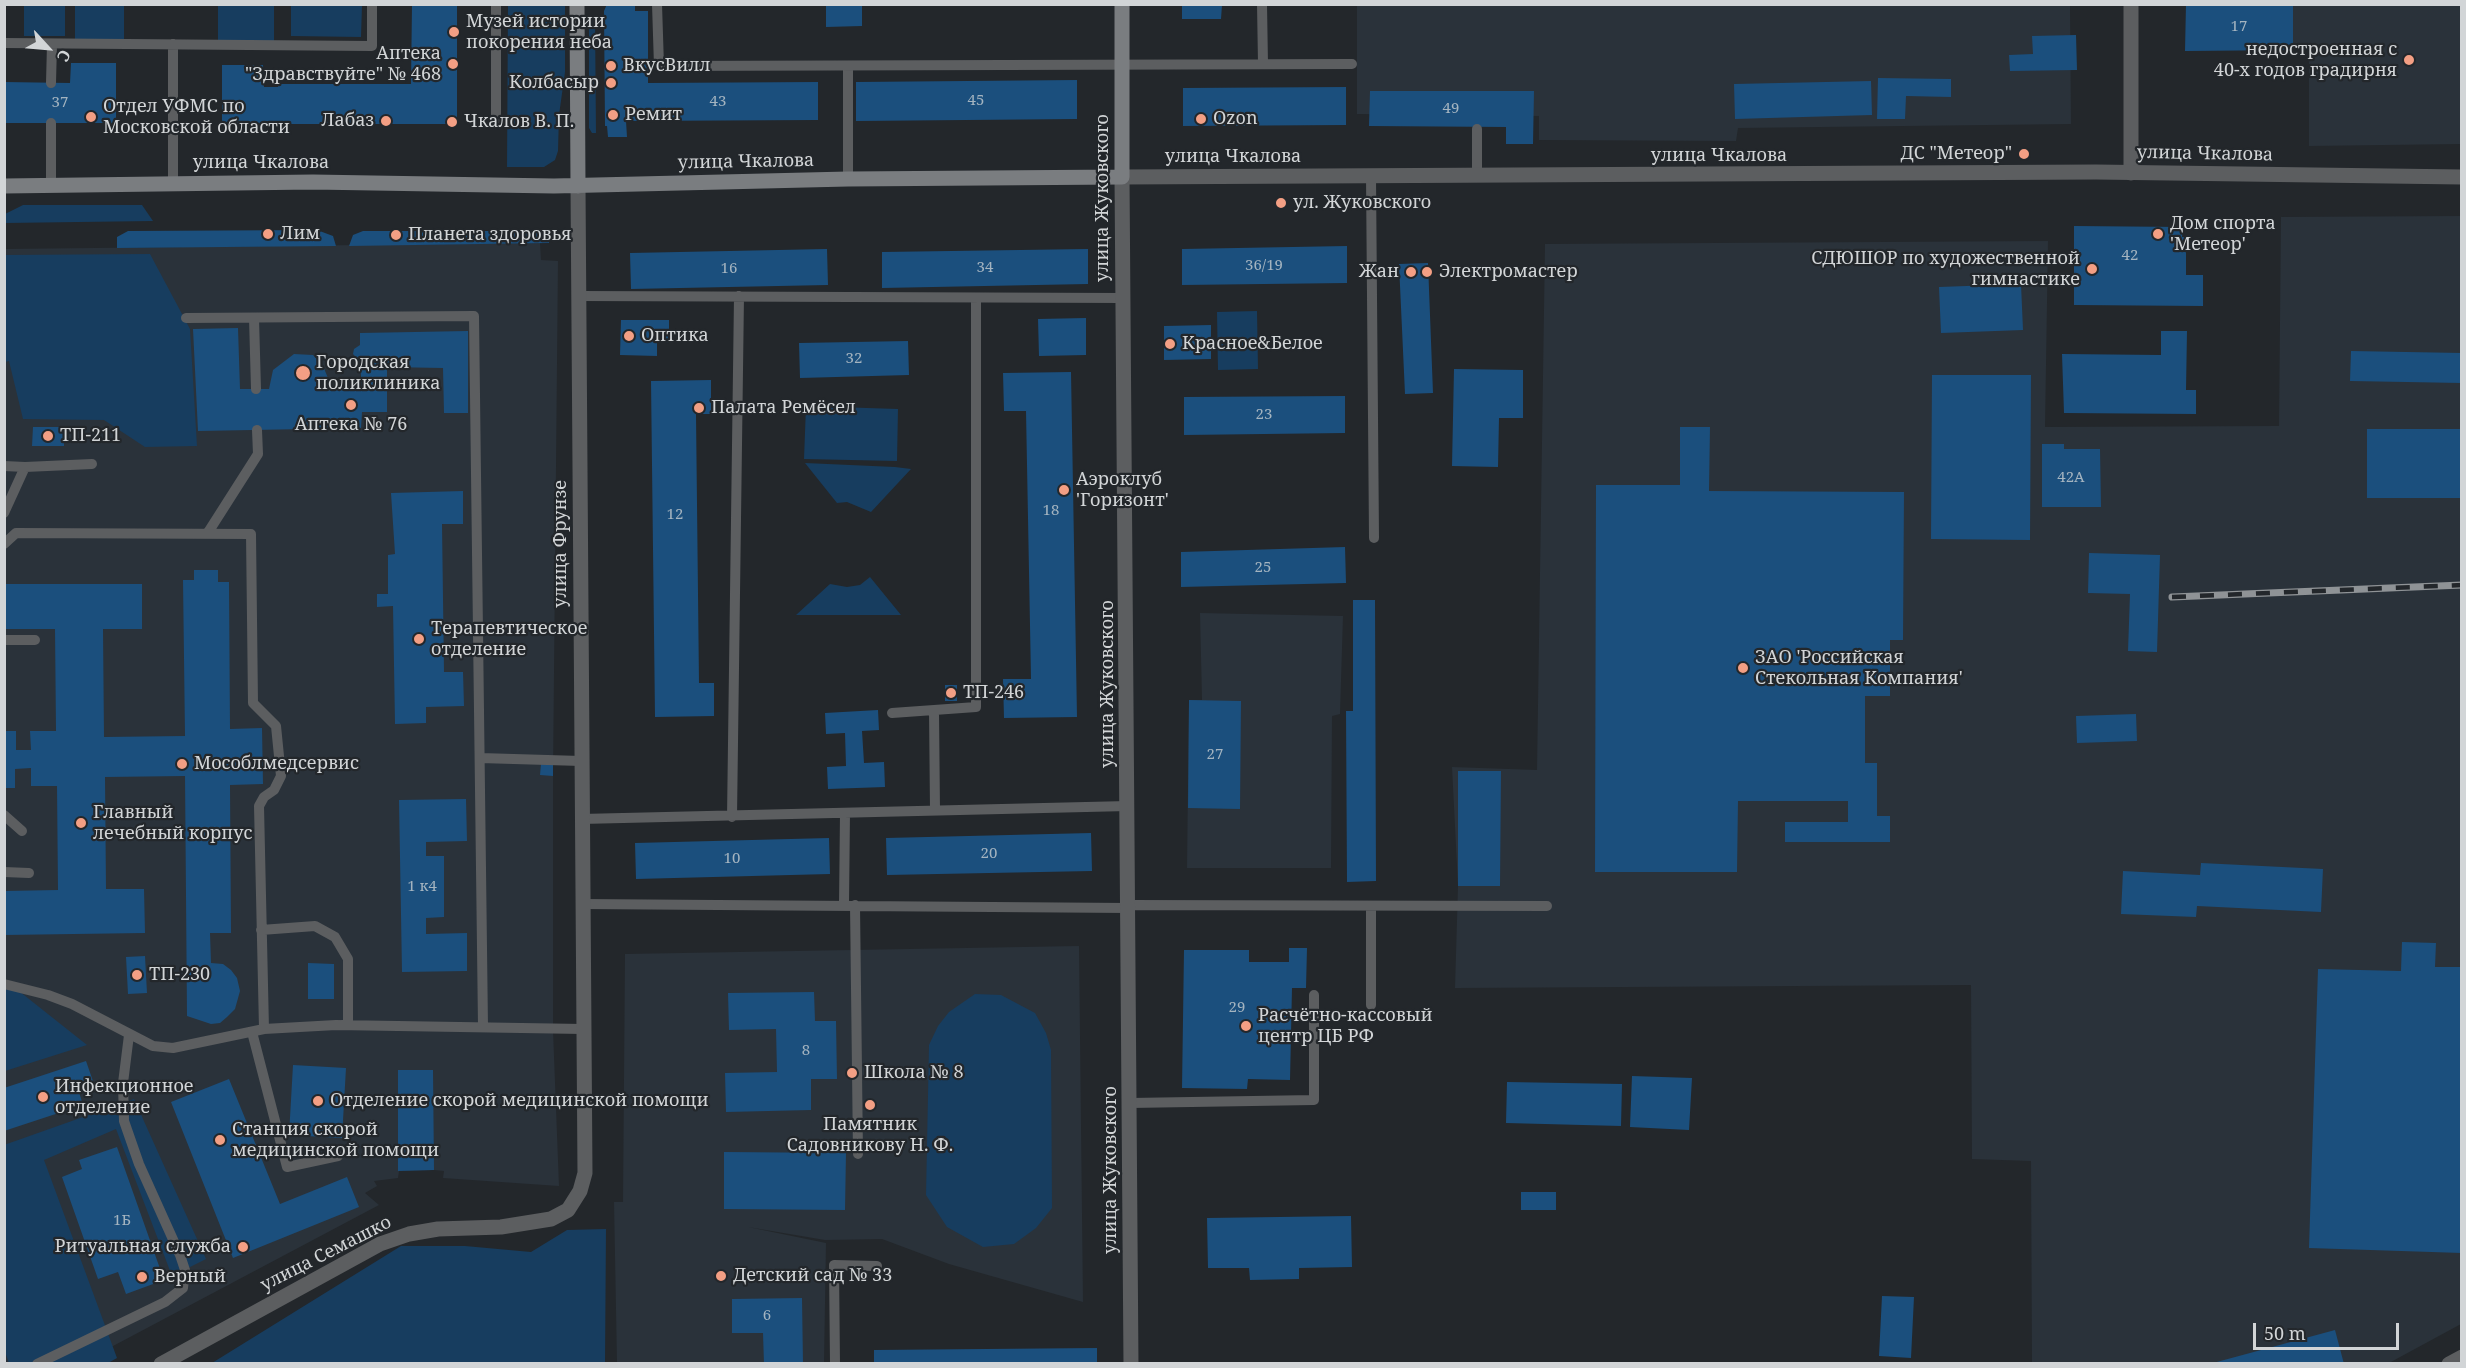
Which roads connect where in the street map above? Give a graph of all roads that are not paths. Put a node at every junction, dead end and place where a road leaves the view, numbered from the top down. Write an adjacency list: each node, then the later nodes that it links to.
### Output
1 (372, 4): 10 (lane)
2 (496, 4): 16 (lane)
3 (577, 4): 28 (main road, улица Фрунзе)
4 (657, 4): 14 (lane)
5 (1122, 4): 11 (main road, улица Жуковского)
6 (1262, 4): 12 (lane)
7 (2131, 4): 19 (street)
8 (4, 44): 9 (lane)
9 (52, 44): 10 (lane); 15 (lane)
10 (173, 44): 25 (lane)
11 (1122, 64): 12 (lane); 14 (lane); 22 (main road, улица Жуковского)
12 (1263, 64): 13 (lane)
13 (1352, 64)
14 (848, 66): 24 (lane)
15 (51, 83)
16 (496, 121)
17 (51, 123): 26 (lane)
18 (1477, 129): 21 (lane)
19 (2131, 173): 21 (street, улица Чкалова); 23 (street, улица Чкалова)
20 (1371, 176): 21 (street, улица Чкалова); 22 (street, улица Чкалова); 42 (lane)
21 (1477, 176)
22 (1122, 177): 24 (main road, улица Чкалова); 32 (street, улица Жуковского)
23 (2462, 177)
24 (848, 179): 28 (main road, улица Чкалова)
25 (173, 182): 26 (main road, улица Чкалова); 28 (main road, улица Чкалова)
26 (51, 183): 27 (main road, улица Чкалова)
27 (4, 186)
28 (578, 186): 29 (street, улица Фрунзе)
29 (579, 296): 30 (lane); 49 (street, улица Фрунзе)
30 (739, 296): 31 (lane); 54 (lane)
31 (976, 298): 32 (lane); 46 (lane)
32 (1123, 298): 50 (street, улица Жуковского)
33 (186, 318): 34 (lane)
34 (254, 318): 35 (lane); 48 (lane)
35 (256, 389)
36 (257, 430): 41 (lane)
37 (92, 464): 39 (lane)
38 (4, 466): 39 (lane)
39 (25, 467): 40 (lane)
40 (4, 513)
41 (207, 534): 43 (lane); 64 (lane)
42 (1374, 538)
43 (4, 544)
44 (4, 640): 45 (lane)
45 (35, 640)
46 (934, 711): 47 (lane); 51 (lane)
47 (892, 713)
48 (480, 758): 49 (lane); 69 (lane)
49 (581, 761): 55 (street, улица Фрунзе)
50 (1128, 806): 51 (lane); 61 (street, улица Жуковского)
51 (935, 810): 52 (lane)
52 (845, 813): 54 (lane); 60 (lane)
53 (4, 815): 56 (lane)
54 (732, 817): 55 (lane)
55 (581, 819): 59 (street, улица Фрунзе)
56 (22, 831)
57 (4, 872): 58 (lane)
58 (29, 873)
59 (581, 904): 60 (lane); 71 (street, улица Фрунзе)
60 (849, 905): 61 (lane); 75 (lane)
61 (1129, 906): 62 (lane); 74 (street, улица Жуковского)
62 (1371, 906): 63 (lane); 67 (lane)
63 (1547, 906)
64 (261, 930): 68 (lane); 70 (lane)
65 (4, 984): 73 (lane)
66 (1314, 995): 74 (lane)
67 (1371, 1005)
68 (336, 1025): 69 (lane); 70 (lane)
69 (483, 1026): 71 (lane)
70 (264, 1029): 72 (lane)
71 (583, 1029): 77 (street, улица Фрунзе)
72 (252, 1032): 73 (lane); 76 (lane)
73 (129, 1035): 80 (lane)
74 (1130, 1103): 83 (street, улица Жуковского)
75 (858, 1155)
76 (338, 1156)
77 (580, 1191): 81 (street, улица Семашко)
78 (877, 1266): 82 (lane)
79 (2462, 1357): 84 (street)
80 (37, 1364)
81 (161, 1364)
82 (835, 1364)
83 (1131, 1364)
84 (2449, 1364)

